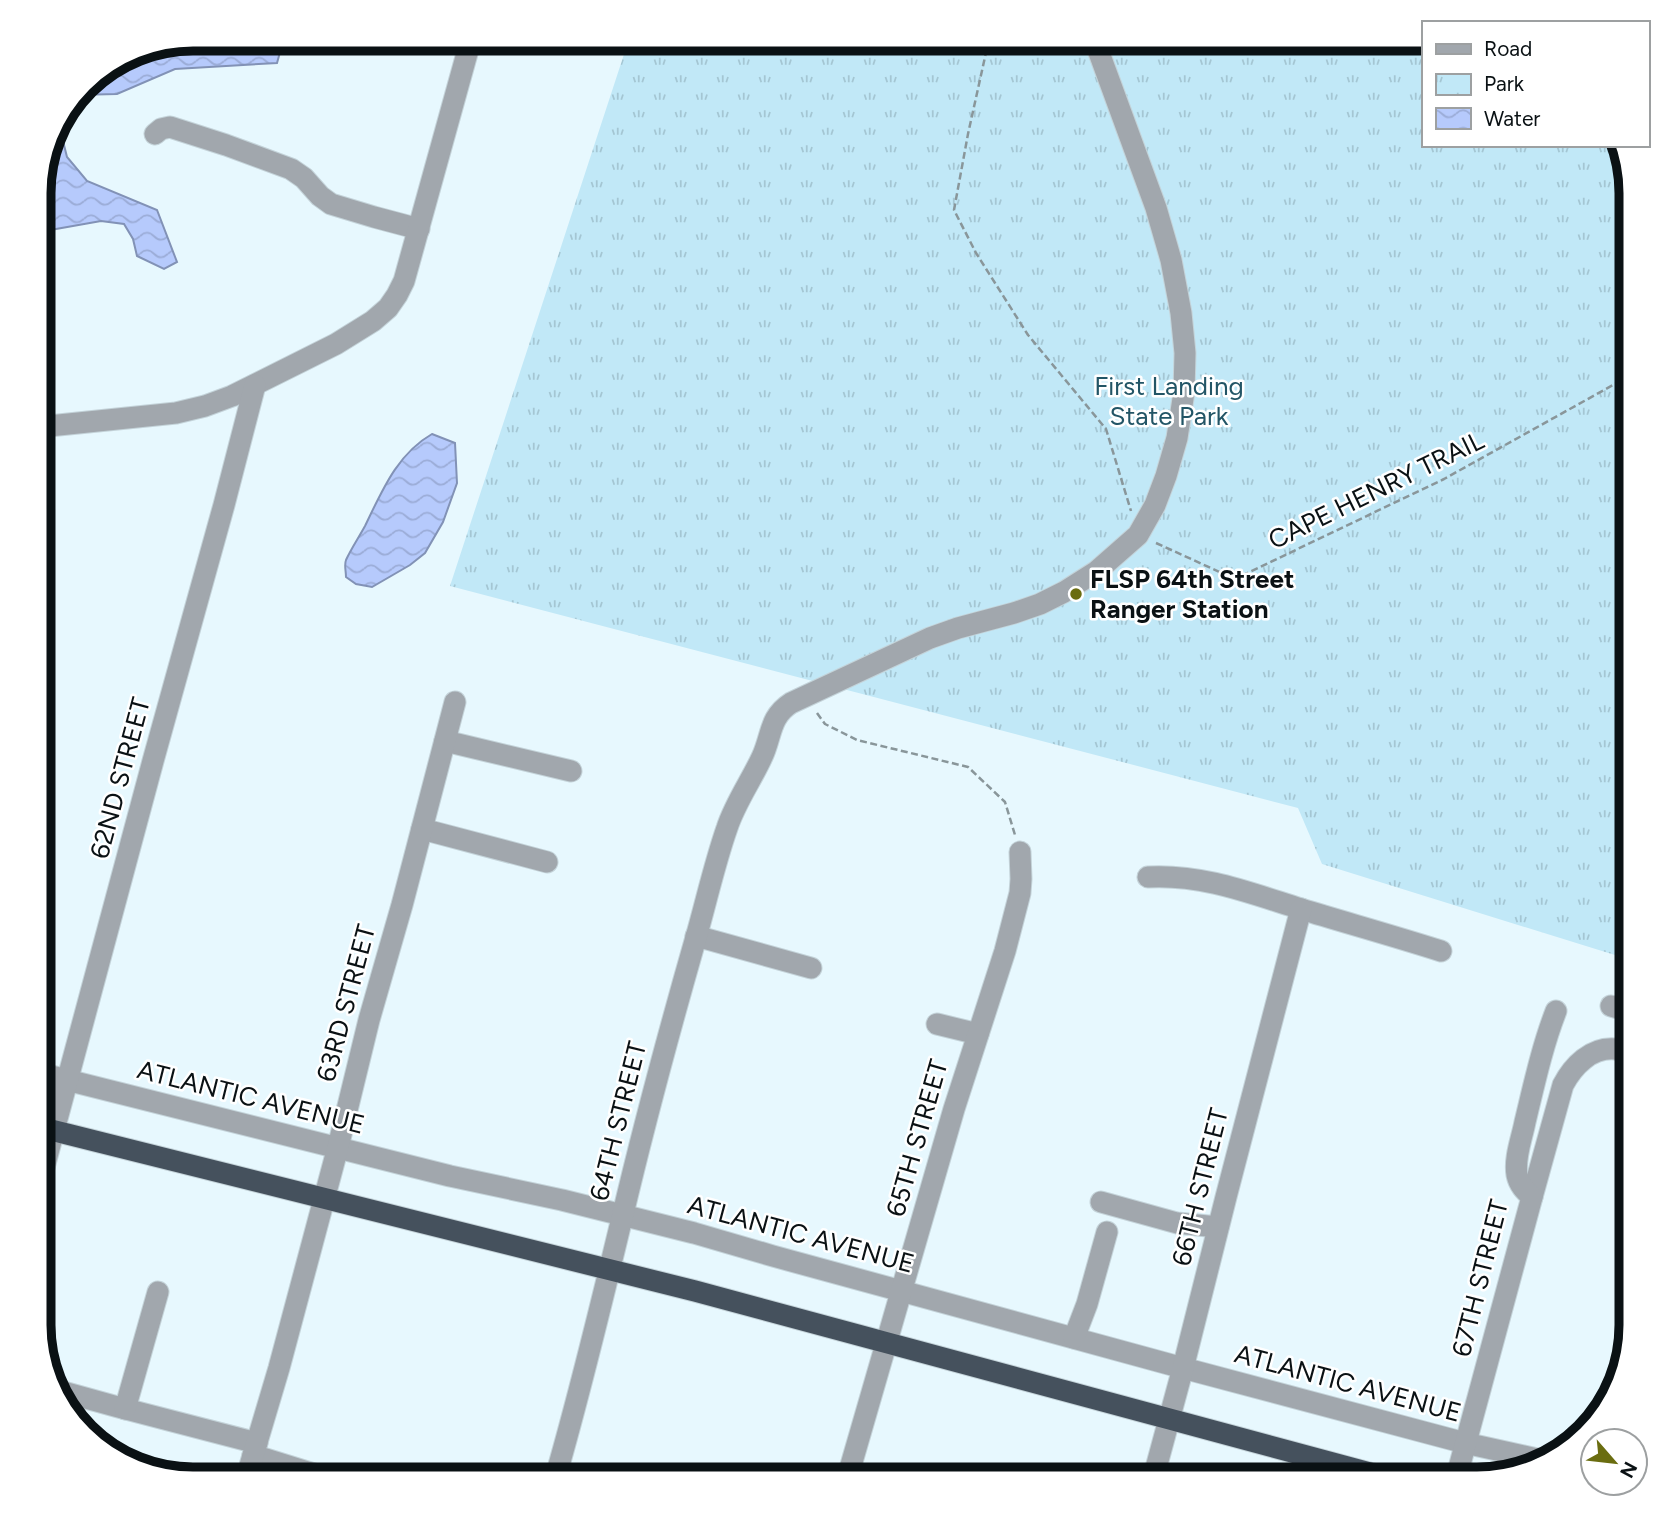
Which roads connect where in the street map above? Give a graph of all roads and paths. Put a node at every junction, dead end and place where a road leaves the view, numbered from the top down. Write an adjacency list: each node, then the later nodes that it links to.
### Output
1 (467, 51): 5 (street)
2 (986, 51): 9 (path)
3 (1099, 51): 9 (street, 64TH STREET)
4 (155, 134): 5 (street)
5 (419, 229): 7 (street)
6 (1619, 382): 9 (path, CAPE HENRY TRAIL)
7 (255, 385): 8 (street); 29 (street, 62ND STREET)
8 (51, 426)
9 (1138, 535): 10 (street, 64TH STREET)
10 (804, 697): 15 (path); 19 (street, 64TH STREET)
11 (455, 702): 12 (street, 63RD STREET)
12 (445, 741): 13 (street); 14 (street, 63RD STREET)
13 (571, 771)
14 (422, 829): 16 (street); 32 (street, 63RD STREET)
15 (1020, 852): 26 (street, 65TH STREET)
16 (547, 862)
17 (1149, 877): 18 (street)
18 (1301, 909): 20 (street); 37 (street, 66TH STREET)
19 (696, 936): 21 (street); 36 (street, 64TH STREET)
20 (1441, 951)
21 (811, 968)
22 (1611, 1006): 23 (street)
23 (1619, 1008)
24 (1556, 1012): 33 (street, 67TH STREET)
25 (937, 1024): 26 (street)
26 (978, 1034): 40 (street, 65TH STREET)
27 (1619, 1050): 33 (street)
28 (51, 1076): 29 (street, ATLANTIC AVENUE)
29 (68, 1080): 30 (street, 62ND STREET); 32 (street, ATLANTIC AVENUE)
30 (51, 1118)
31 (51, 1130): 34 (highway)
32 (338, 1147): 34 (street, 63RD STREET); 36 (street, ATLANTIC AVENUE)
33 (1532, 1197): 48 (street, 67TH STREET)
34 (324, 1198): 39 (highway); 49 (street, 63RD STREET)
35 (1101, 1202): 37 (street)
36 (623, 1215): 39 (street, 64TH STREET); 40 (street, ATLANTIC AVENUE)
37 (1218, 1227): 44 (street, 66TH STREET)
38 (1107, 1232): 42 (street)
39 (611, 1269): 43 (highway); 53 (street, 64TH STREET)
40 (902, 1291): 42 (street, ATLANTIC AVENUE); 43 (street, 65TH STREET)
41 (158, 1292): 46 (street)
42 (1074, 1338): 44 (street, ATLANTIC AVENUE)
43 (887, 1343): 47 (highway); 54 (street, 65TH STREET)
44 (1183, 1368): 47 (street, 66TH STREET); 48 (street, ATLANTIC AVENUE)
45 (68, 1393): 46 (street)
46 (124, 1409): 49 (street)
47 (1169, 1419): 55 (street, 66TH STREET); 56 (highway)
48 (1465, 1443): 50 (street, ATLANTIC AVENUE); 57 (street, 67TH STREET)
49 (255, 1449): 51 (street, 63RD STREET); 52 (street)
50 (1529, 1457)
51 (250, 1467)
52 (300, 1467)
53 (558, 1467)
54 (850, 1467)
55 (1156, 1467)
56 (1347, 1467)
57 (1459, 1467)

